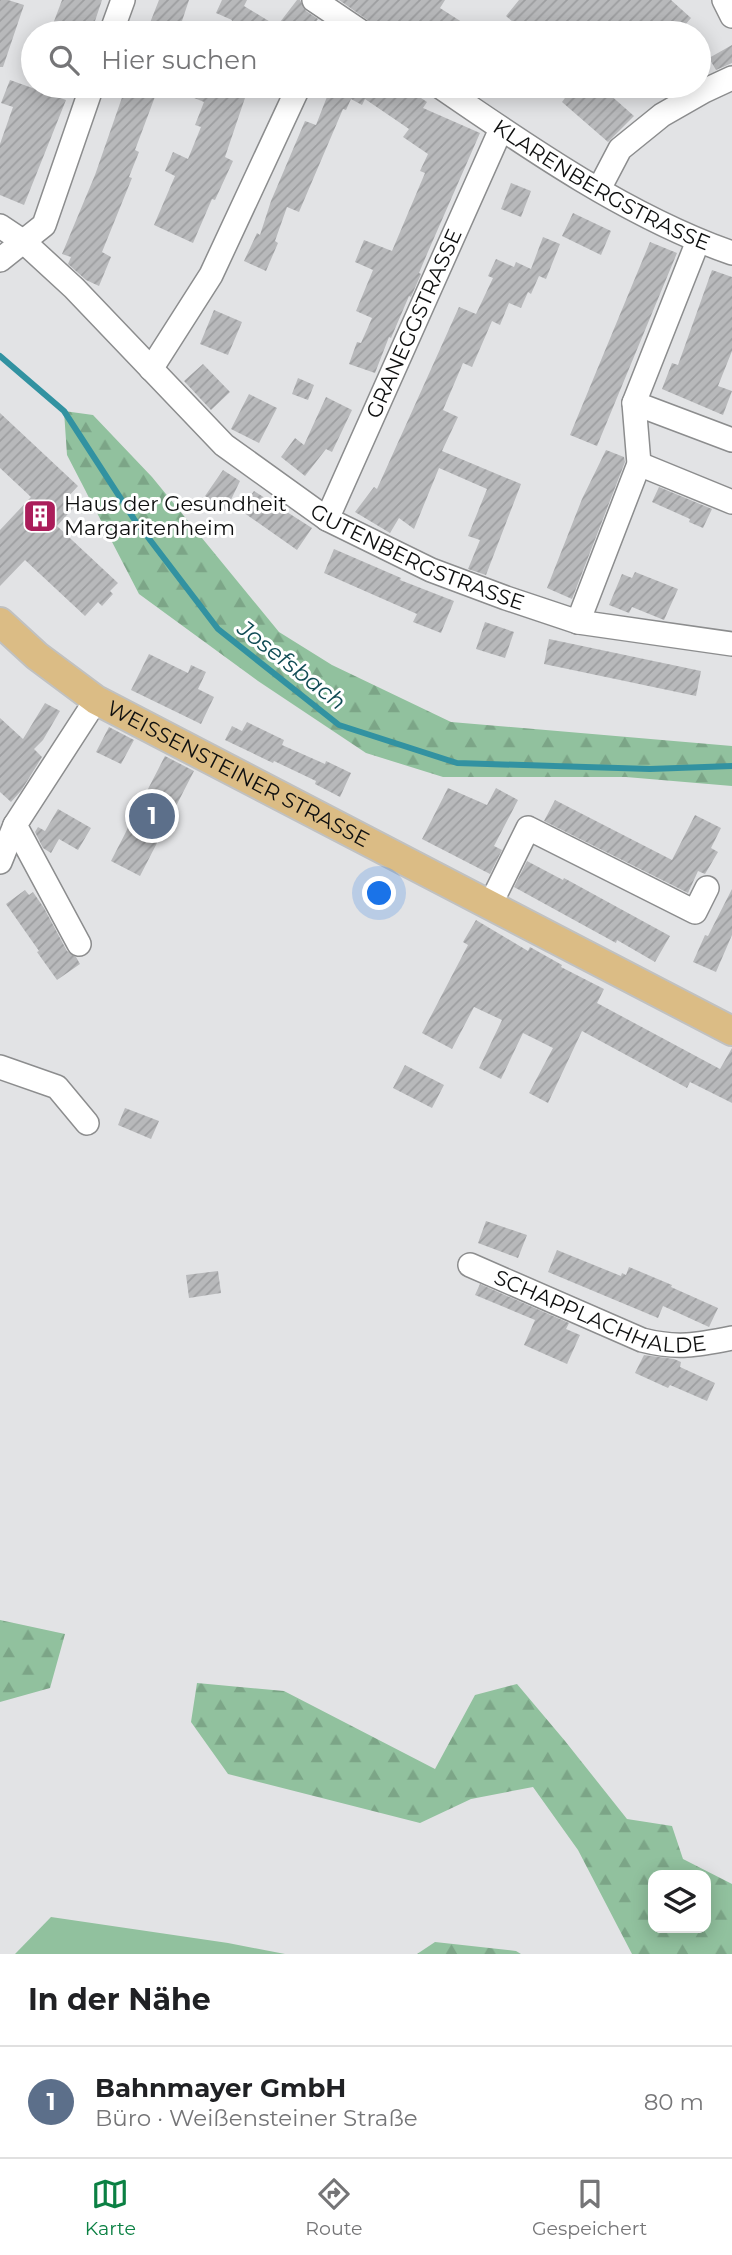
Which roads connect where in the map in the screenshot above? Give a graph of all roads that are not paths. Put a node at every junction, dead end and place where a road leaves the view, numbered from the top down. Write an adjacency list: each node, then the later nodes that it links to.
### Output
1 (123, 0): 4 (street)
2 (724, 0): 3 (street)
3 (732, 16)
4 (115, 21)
5 (732, 78): 6 (street)
6 (711, 89)
7 (88, 98): 15 (street)
8 (293, 98): 18 (street)
9 (456, 98): 11 (street, KLARENBERGSTRASSE)
10 (695, 98): 12 (street)
11 (501, 129): 12 (street, KLARENBERGSTRASSE); 23 (street, GRANEGGSTRASSE)
12 (599, 189): 14 (street, KLARENBERGSTRASSE)
13 (0, 226): 15 (street, GUTENBERGSTRASSE)
14 (698, 241): 16 (street, KLARENBERGSTRASSE); 19 (street)
15 (24, 242): 17 (street); 18 (street, GUTENBERGSTRASSE)
16 (732, 254)
17 (0, 260)
18 (151, 369): 23 (street, GUTENBERGSTRASSE)
19 (634, 403): 20 (street); 21 (street)
20 (732, 440)
21 (639, 464): 22 (street); 25 (street)
22 (732, 502)
23 (327, 519): 25 (street, GUTENBERGSTRASSE)
24 (0, 622): 27 (main road, WEISSENSTEINER STRASSE)
25 (578, 622): 26 (street, GUTENBERGSTRASSE)
26 (732, 644)
27 (96, 700): 28 (street); 31 (main road, WEISSENSTEINER STRASSE)
28 (15, 825): 29 (street); 32 (street)
29 (0, 862)
30 (707, 888): 31 (street)
31 (490, 905): 33 (main road, WEISSENSTEINER STRASSE)
32 (79, 944)
33 (732, 1031)
34 (0, 1067): 35 (street)
35 (87, 1123)
36 (470, 1265): 37 (street, SCHAPPLACHHALDE)
37 (732, 1338)

